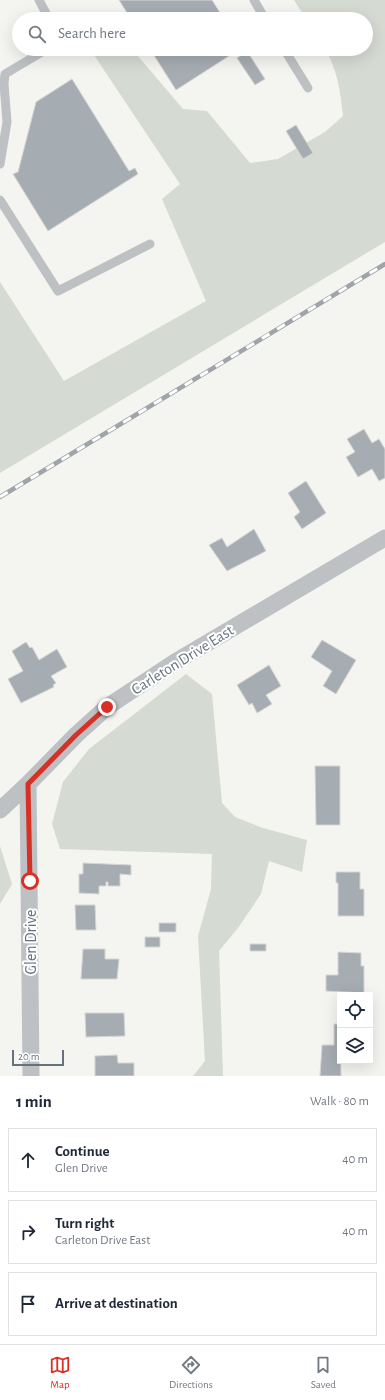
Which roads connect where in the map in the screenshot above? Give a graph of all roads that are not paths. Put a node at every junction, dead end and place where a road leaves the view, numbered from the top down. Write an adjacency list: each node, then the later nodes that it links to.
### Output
1 (39, 0): 3 (lane)
2 (254, 0): 4 (lane)
3 (45, 12)
4 (261, 12)
5 (35, 56): 8 (lane)
6 (288, 56): 7 (lane)
7 (308, 88)
8 (0, 164)
9 (0, 200): 10 (lane)
10 (150, 244)
11 (385, 538): 12 (street, Carleton Drive East)
12 (28, 784): 13 (street, Carleton Drive East); 14 (street, Glen Drive)
13 (0, 810)
14 (31, 1076)

